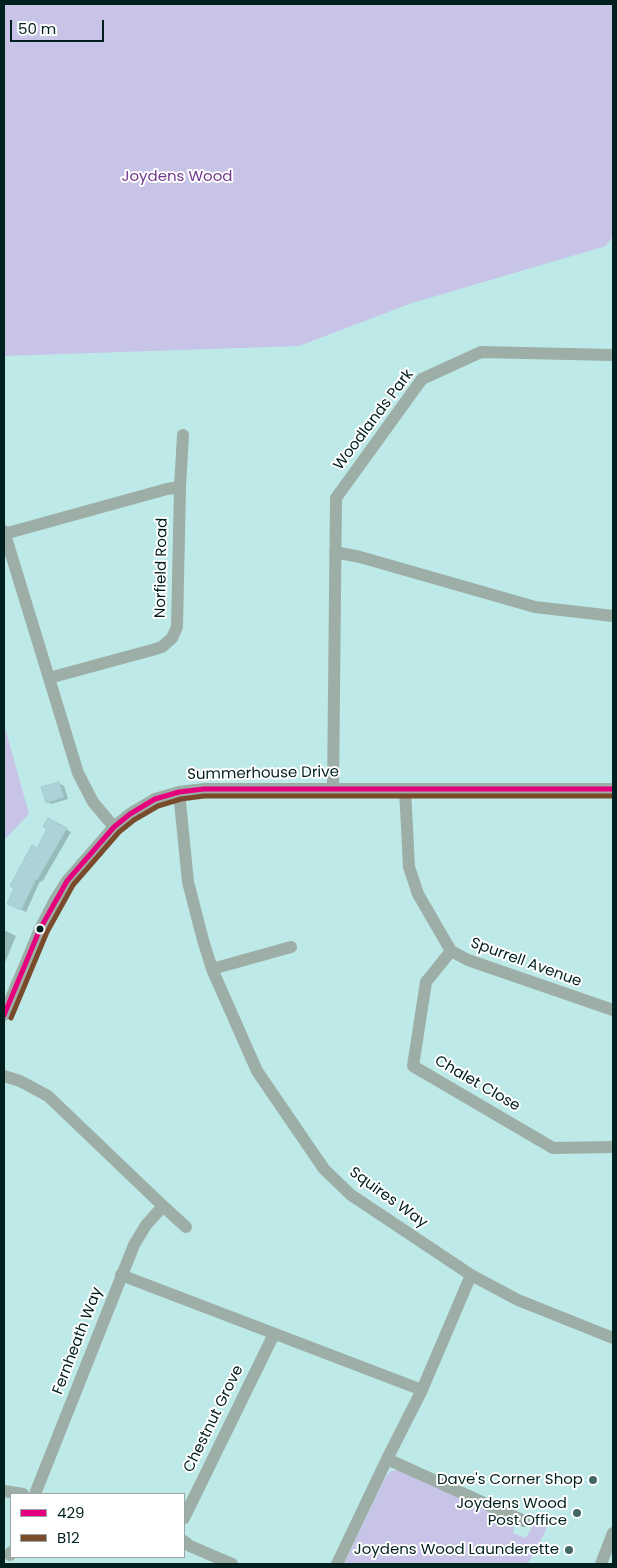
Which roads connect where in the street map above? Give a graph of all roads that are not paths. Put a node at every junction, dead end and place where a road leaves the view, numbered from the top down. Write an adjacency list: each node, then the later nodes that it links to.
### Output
1 (613, 355): 5 (street, Woodlands Park)
2 (183, 435): 3 (street, Norfield Road)
3 (180, 487): 4 (street); 7 (street, Norfield Road)
4 (4, 532): 7 (street)
5 (335, 552): 6 (street); 8 (street, Woodlands Park)
6 (613, 616)
7 (49, 678): 12 (street)
8 (333, 789): 9 (street, Summerhouse Drive); 11 (street, Summerhouse Drive)
9 (405, 789): 10 (street, Summerhouse Drive); 14 (street, Spurrell Avenue)
10 (613, 789)
11 (179, 792): 12 (street, Summerhouse Drive); 15 (street, Squires Way)
12 (114, 827): 17 (street, Summerhouse Drive)
13 (292, 946): 15 (street)
14 (450, 951): 16 (street, Spurrell Avenue); 19 (street, Chalet Close)
15 (212, 969): 23 (street, Squires Way)
16 (613, 1010)
17 (4, 1015)
18 (4, 1076): 20 (street)
19 (613, 1147)
20 (163, 1206): 21 (street); 22 (street, Fernheath Way)
21 (186, 1227)
22 (121, 1275): 24 (street); 30 (street, Fernheath Way)
23 (471, 1275): 25 (street, Squires Way); 26 (street)
24 (274, 1334): 26 (street); 31 (street, Chestnut Grove)
25 (613, 1338)
26 (422, 1390): 27 (street)
27 (386, 1459): 32 (street); 36 (street)
28 (4, 1491): 29 (street)
29 (17, 1493)
30 (35, 1493)
31 (185, 1516)
32 (524, 1521)
33 (613, 1533): 37 (street)
34 (185, 1542): 35 (street)
35 (232, 1564)
36 (337, 1564)
37 (601, 1564)

